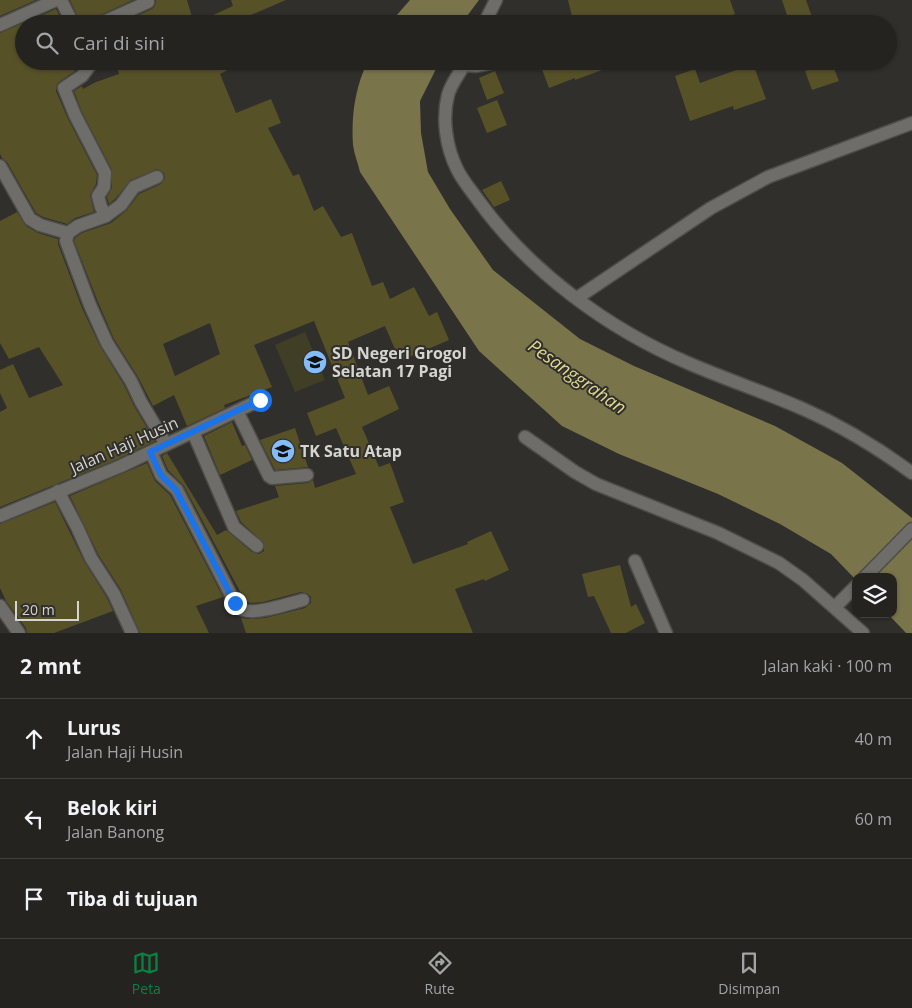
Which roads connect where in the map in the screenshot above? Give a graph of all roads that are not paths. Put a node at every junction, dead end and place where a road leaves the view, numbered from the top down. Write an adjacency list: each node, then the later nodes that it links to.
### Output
1 (56, 0): 5 (street)
2 (62, 0): 6 (street)
3 (496, 0): 8 (street)
4 (148, 2): 7 (street)
5 (22, 15)
6 (69, 15)
7 (119, 15)
8 (488, 15)
9 (15, 18): 10 (street)
10 (0, 25)
11 (86, 70): 16 (street)
12 (461, 70): 18 (street)
13 (912, 123): 18 (street)
14 (0, 166): 17 (street)
15 (157, 177): 16 (street)
16 (106, 216): 17 (street)
17 (68, 233): 23 (street)
18 (577, 298): 25 (street)
19 (260, 400): 20 (street, Jalan Haji Husin)
20 (237, 411): 21 (street, Jalan Haji Husin); 26 (street)
21 (193, 432): 23 (street, Jalan Haji Husin); 30 (street)
22 (525, 437): 35 (street)
23 (166, 444): 24 (street, Jalan Haji Husin)
24 (150, 452): 27 (street, Jalan Haji Husin); 34 (street)
25 (912, 473)
26 (307, 475)
27 (58, 491): 28 (street, Jalan Haji Husin); 38 (street)
28 (0, 516)
29 (912, 529): 32 (street)
30 (257, 546)
31 (635, 561): 39 (street)
32 (869, 573)
33 (852, 590): 35 (street)
34 (303, 600)
35 (839, 603): 40 (street)
36 (0, 606): 37 (street)
37 (20, 633)
38 (132, 633)
39 (666, 633)
40 (863, 633)

